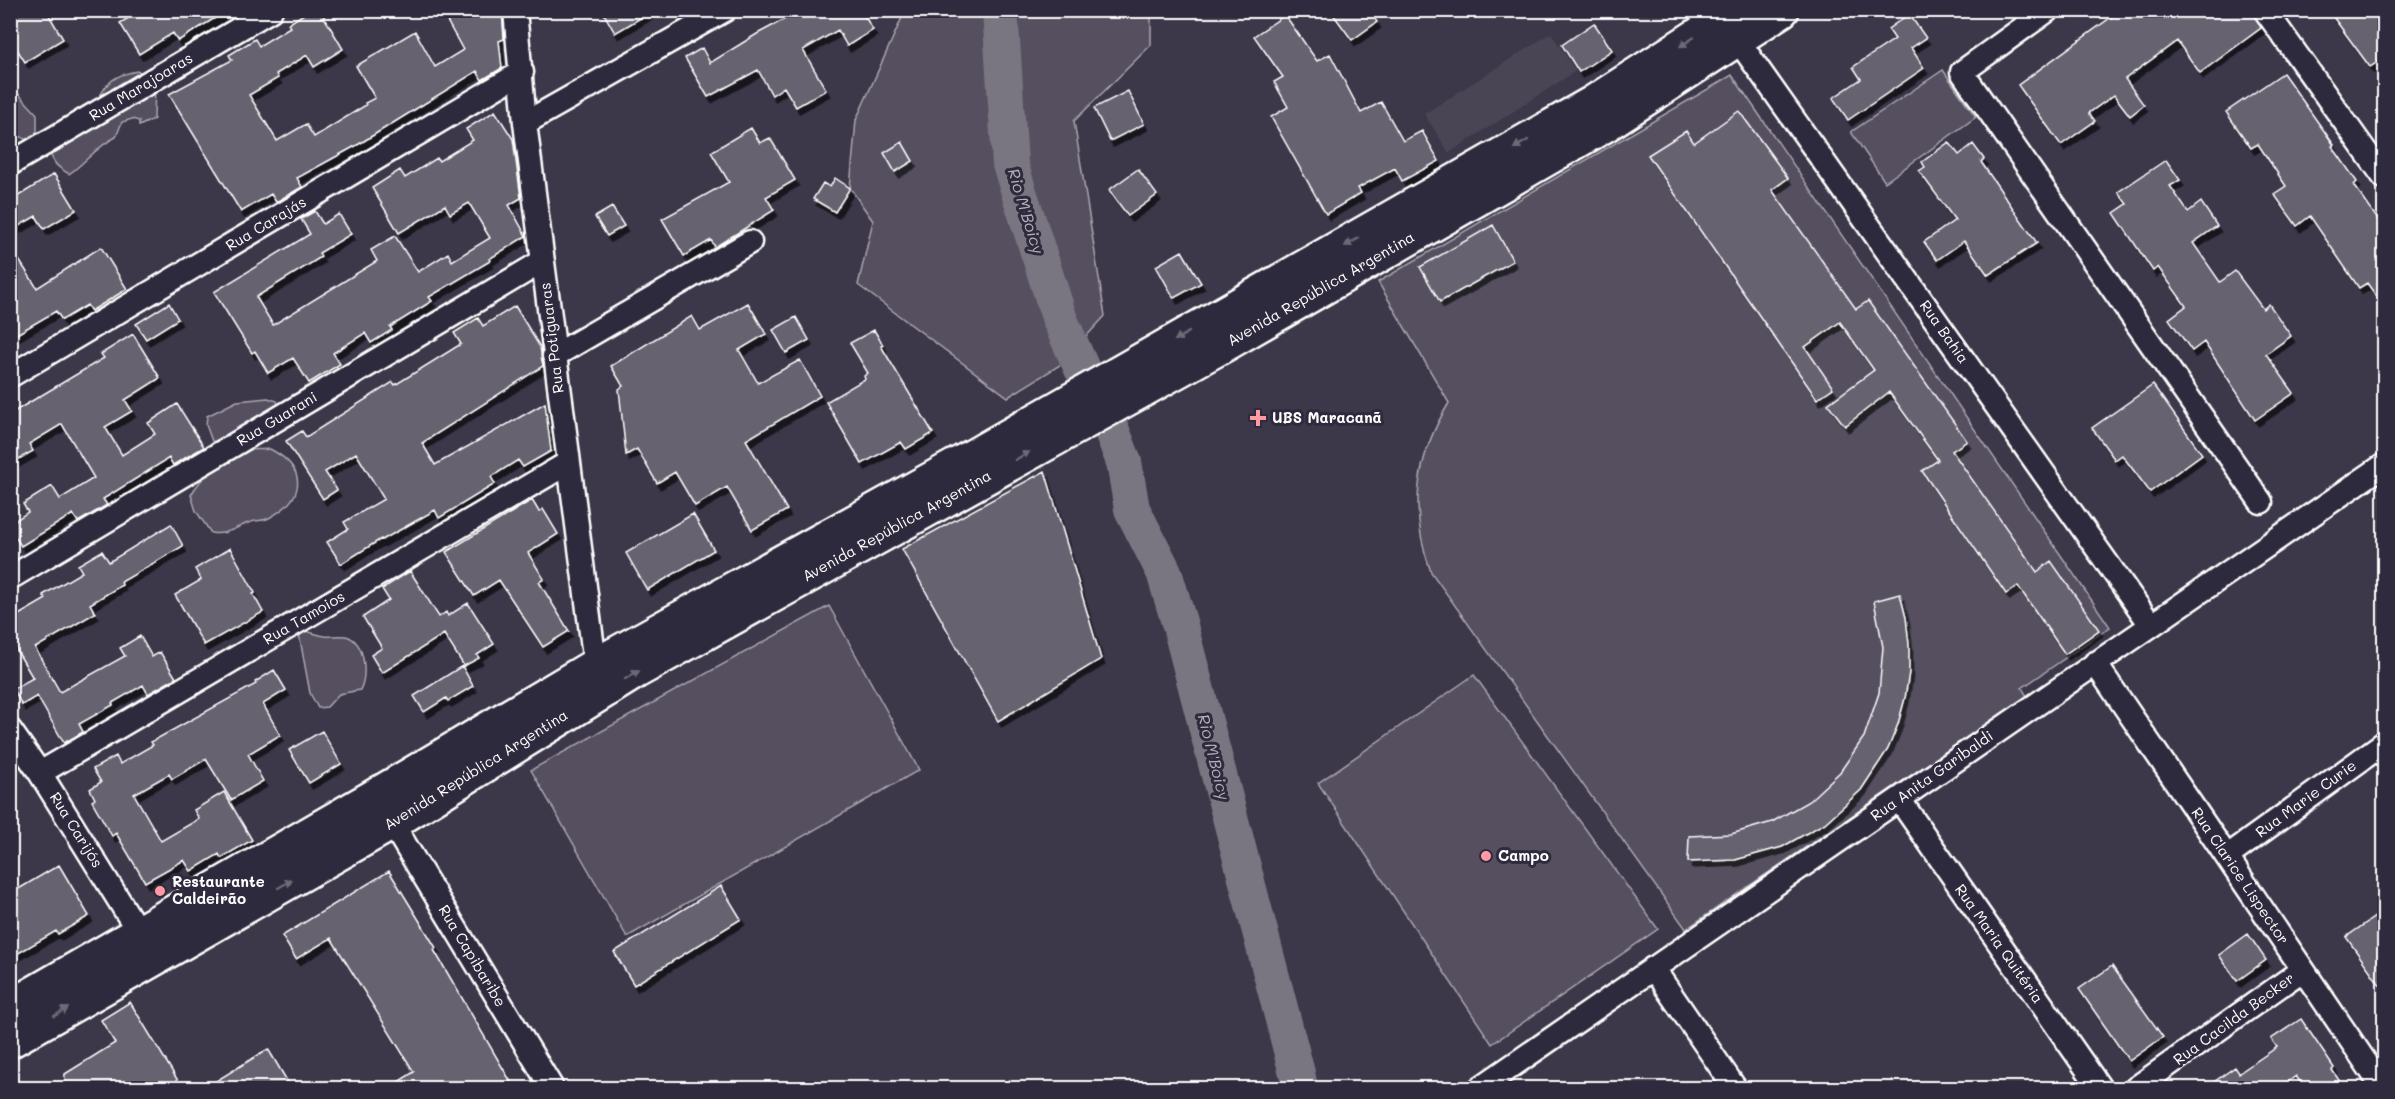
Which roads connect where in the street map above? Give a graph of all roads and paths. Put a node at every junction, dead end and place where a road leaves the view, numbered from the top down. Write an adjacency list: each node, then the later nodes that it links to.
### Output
1 (270, 10): 10 (street, Rua Marajoaras)
2 (515, 10): 8 (street, Rua Potiguaras)
3 (725, 10): 9 (street)
4 (1782, 10): 7 (main road, Avenida República Argentina)
5 (2048, 10): 18 (street)
6 (2265, 10): 11 (street)
7 (1729, 20): 20 (street, Rua Bahia); 22 (main road, Avenida República Argentina)
8 (522, 72): 9 (street, Rua Potiguaras); 15 (street, Rua Carajás)
9 (525, 123): 13 (street, Rua Potiguaras)
10 (10, 164)
11 (2385, 177)
12 (750, 242): 14 (street)
13 (543, 261): 14 (street, Rua Potiguaras); 19 (street, Rua Guarani)
14 (554, 356): 16 (street, Rua Potiguaras)
15 (10, 376)
16 (567, 463): 22 (street, Rua Potiguaras); 26 (street, Rua Tamoios)
17 (2385, 465): 20 (street, Rua Anita Garibaldi)
18 (2261, 502)
19 (10, 578)
20 (2151, 625): 21 (street, Rua Anita Garibaldi)
21 (2095, 663): 27 (street, Rua Anita Garibaldi); 29 (street, Rua Clarice Lispector)
22 (597, 679): 25 (main road, Avenida República Argentina); 28 (main road, Avenida República Argentina)
23 (10, 730): 26 (street, Rua Carijós)
24 (2385, 743): 29 (street, Rua Marie Curie)
25 (426, 765): 28 (main road); 30 (main road, Avenida República Argentina)
26 (40, 773): 30 (street, Rua Carijós)
27 (1899, 799): 31 (street, Rua Anita Garibaldi); 38 (street, Rua Maria Quitéria)
28 (392, 823): 30 (main road, Avenida República Argentina, one-way to 28); 35 (street, Rua Capibaribe)
29 (2228, 856): 32 (street, Rua Clarice Lispector)
30 (146, 946): 33 (main road, Avenida República Argentina); 34 (main road, Avenida República Argentina, one-way to 30)
31 (1653, 968): 36 (street, Rua Anita Garibaldi); 37 (street)
32 (2302, 970): 39 (street, Rua Cacilda Becker); 40 (street, Rua Clarice Lispector)
33 (10, 1007)
34 (10, 1041)
35 (552, 1089)
36 (1480, 1089)
37 (1735, 1089)
38 (2100, 1089)
39 (2136, 1089)
40 (2383, 1089)

